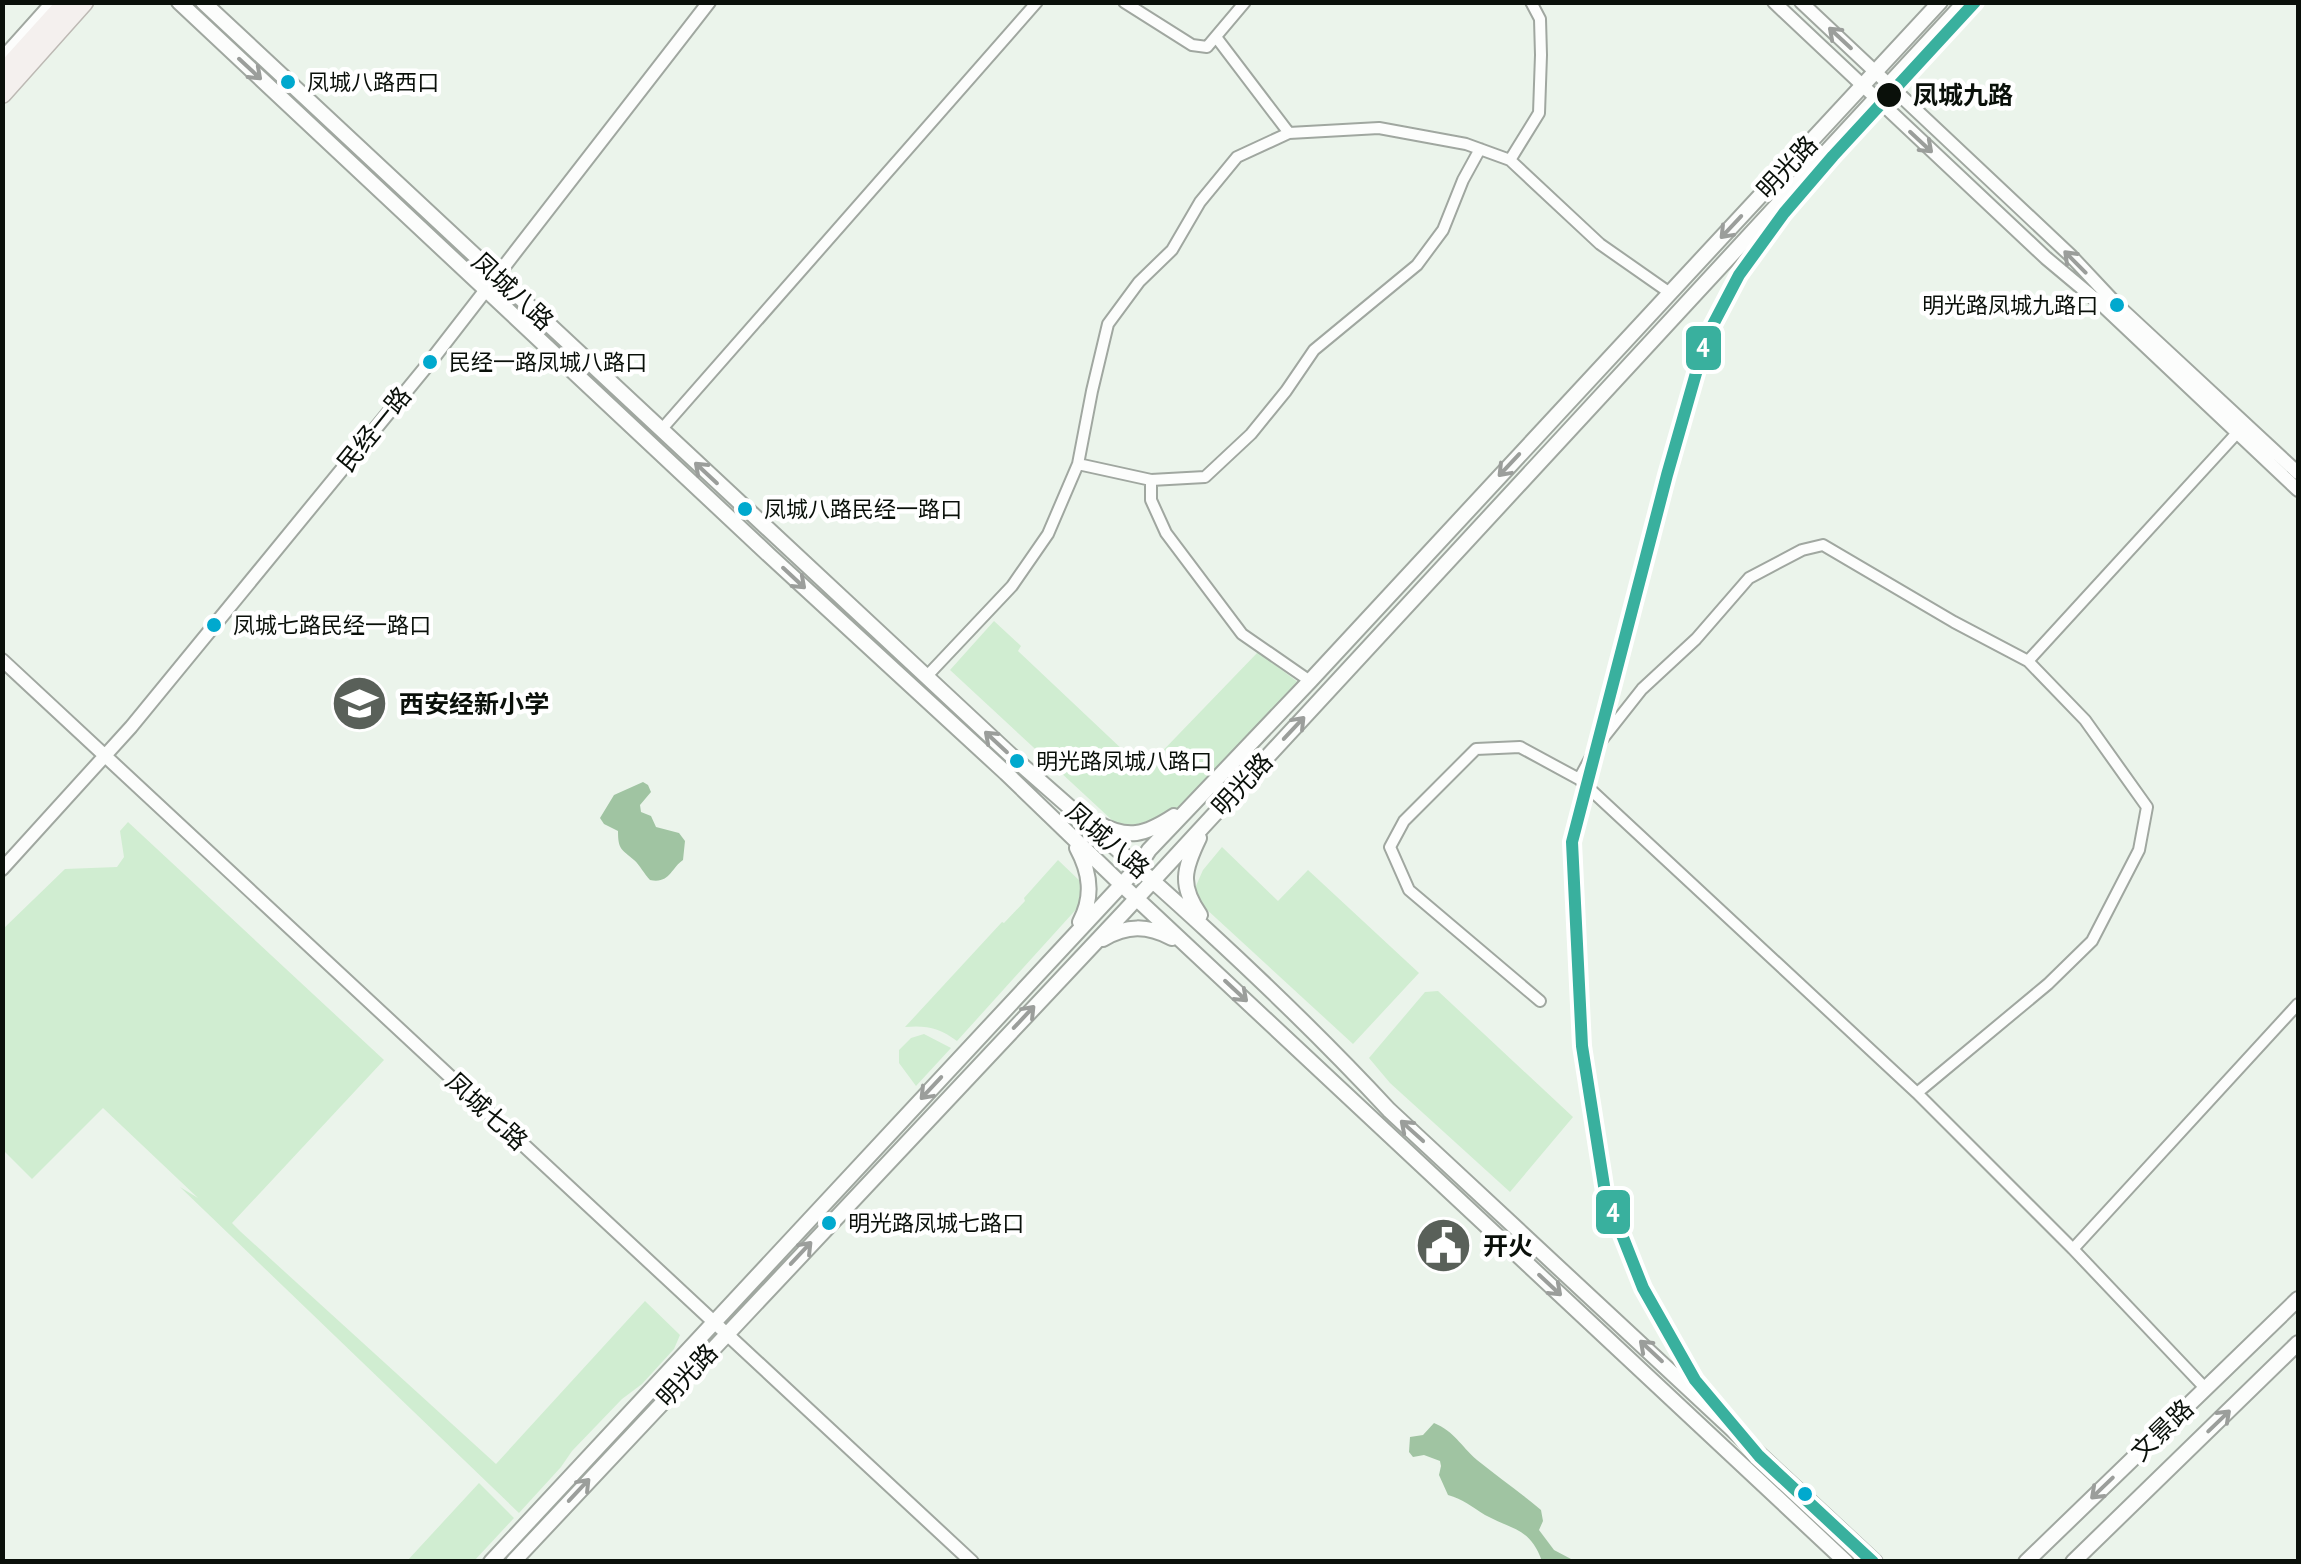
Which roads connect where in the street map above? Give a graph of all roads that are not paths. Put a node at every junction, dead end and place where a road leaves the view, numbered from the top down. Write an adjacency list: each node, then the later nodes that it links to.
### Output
1 (54, 2): 17 (main road)
2 (67, 2): 19 (highway)
3 (84, 2): 22 (highway)
4 (92, 2): 24 (main road)
5 (179, 2): 29 (main road, 凤城八路, one-way to 29)
6 (203, 2): 28 (main road, 凤城八路)
7 (709, 2): 28 (street, 民经一路)
8 (1037, 2): 31 (street)
9 (1124, 2): 16 (street)
10 (1246, 2): 16 (street)
11 (1532, 2): 27 (street)
12 (1774, 2): 21 (street)
13 (1800, 2): 18 (street, one-way to 13)
14 (1940, 2): 18 (main road, 明光路)
15 (1966, 2): 20 (main road, 明光路)
16 (1216, 37): 25 (street)
17 (2, 60)
18 (1876, 72): 20 (street); 21 (main road, 明光路)
19 (2, 74)
20 (1889, 84): 23 (main road, 明光路); 34 (street, one-way to 20)
21 (1862, 86): 23 (street); 30 (main road, 明光路, one-way to 30)
22 (2, 94)
23 (1876, 99): 32 (street, one-way to 32); 45 (main road, 明光路, one-way to 23)
24 (2, 105)
25 (1289, 132): 26 (street); 33 (street)
26 (1480, 149): 27 (street); 35 (street)
27 (1510, 160): 30 (street)
28 (498, 276): 29 (street, 民经一路); 31 (main road, 凤城八路)
29 (486, 291): 41 (street, 民经一路); 46 (main road, 凤城八路, one-way to 46)
30 (1670, 293): 40 (main road, 明光路, one-way to 40)
31 (661, 430): 39 (main road, 凤城八路, one-way to 31)
32 (2237, 433): 36 (street); 38 (street)
33 (1078, 464): 35 (street); 39 (street)
34 (2298, 473)
35 (1152, 480): 40 (street)
36 (2298, 490)
37 (2, 660): 41 (street, 凤城七路)
38 (2028, 661): 42 (street); 58 (street)
39 (926, 677): 44 (main road, 凤城八路, one-way to 39)
40 (1310, 680): 43 (main road, 明光路)
41 (106, 755): 48 (street, 民经一路); 61 (street, 凤城七路)
42 (1578, 779): 56 (street); 58 (street)
43 (1191, 805): 44 (main road); 47 (main road, 明光路)
44 (1076, 812): 47 (main road, 凤城八路)
45 (1208, 820): 49 (main road, 明光路); 53 (main road)
46 (1062, 826): 50 (main road, 凤城八路); 52 (main road)
47 (1138, 867): 49 (main road, 凤城八路); 50 (main road, 明光路)
48 (2, 870)
49 (1153, 880): 51 (main road, 明光路); 53 (main road, 凤城八路)
50 (1121, 884): 51 (main road, 凤城八路); 52 (main road, 明光路)
51 (1136, 898): 54 (main road, 明光路); 55 (main road, 凤城八路)
52 (1071, 938): 61 (main road, 明光路, one-way to 61)
53 (1218, 940): 69 (main road, 凤城八路, one-way to 53)
54 (1086, 952): 55 (main road); 62 (main road, 明光路, one-way to 54)
55 (1202, 959): 68 (main road, 凤城八路, one-way to 68)
56 (1540, 1001)
57 (2298, 1004): 59 (street)
58 (1917, 1093): 59 (street)
59 (2074, 1248): 64 (street)
60 (2298, 1299): 64 (main road, 文景路)
61 (713, 1322): 62 (street, 凤城七路); 65 (main road, 明光路)
62 (726, 1333): 66 (main road, 明光路, one-way to 62); 67 (street, 凤城七路)
63 (2298, 1344): 71 (main road, 文景路, one-way to 63)
64 (2206, 1389): 70 (main road, 文景路, one-way to 70)
65 (491, 1562)
66 (513, 1562)
67 (972, 1562)
68 (1846, 1562)
69 (1875, 1562)
70 (2026, 1562)
71 (2073, 1562)

